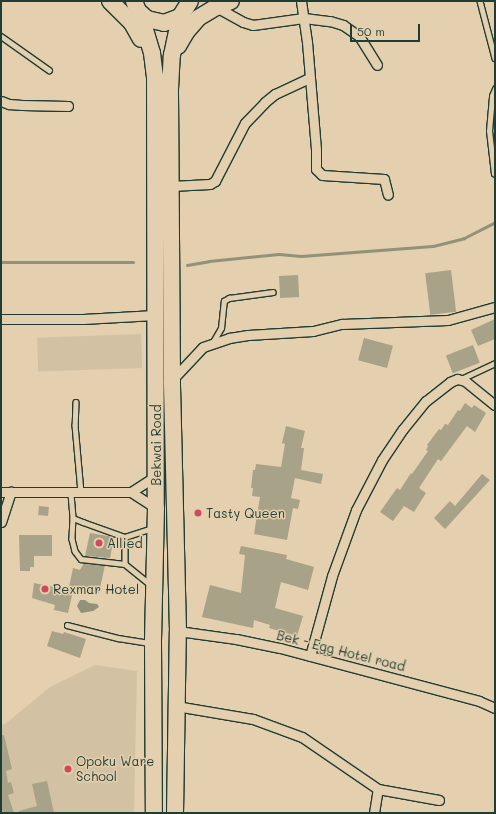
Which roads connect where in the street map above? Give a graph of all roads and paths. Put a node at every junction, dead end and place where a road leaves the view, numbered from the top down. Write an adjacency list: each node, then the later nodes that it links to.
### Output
1 (110, 1): 15 (highway)
2 (123, 1): 7 (highway)
3 (231, 1): 6 (highway)
4 (301, 1): 9 (street)
5 (480, 1): 12 (lane)
6 (217, 4): 8 (highway); 9 (street); 11 (highway)
7 (137, 8): 8 (highway); 15 (highway, Bekwai Road)
8 (185, 10): 11 (highway, Bekwai Road)
9 (304, 18): 13 (street); 16 (street)
10 (1, 36): 14 (lane)
11 (172, 55): 21 (highway, Bekwai Road)
12 (495, 58)
13 (377, 65)
14 (49, 70)
15 (154, 76): 25 (highway, Bekwai Road)
16 (310, 78): 21 (street); 22 (street)
17 (495, 89): 20 (lane)
18 (1, 101): 19 (street)
19 (68, 106)
20 (494, 174)
21 (171, 186): 30 (highway, Bekwai Road)
22 (388, 195)
23 (273, 292): 27 (lane)
24 (495, 307): 27 (street)
25 (155, 315): 26 (street); 33 (highway, Bekwai Road)
26 (1, 319)
27 (212, 343): 30 (street)
28 (495, 363): 29 (lane)
29 (461, 379): 32 (street); 48 (street)
30 (172, 380): 46 (highway, Bekwai Road)
31 (76, 402): 37 (lane)
32 (495, 405)
33 (156, 476): 35 (street); 38 (highway, Bekwai Road)
34 (6, 492): 36 (street); 40 (street)
35 (130, 492): 37 (street); 38 (street)
36 (70, 494): 37 (street); 39 (lane)
37 (81, 494)
38 (156, 508): 41 (highway, Bekwai Road)
39 (73, 518): 42 (lane); 43 (lane)
40 (1, 522)
41 (156, 527): 42 (lane); 44 (highway, Bekwai Road)
42 (125, 537): 43 (lane)
43 (125, 564): 44 (lane)
44 (155, 589): 47 (highway, Bekwai Road)
45 (66, 625): 47 (lane)
46 (178, 631): 48 (street, Bek - Egg Hotel road); 49 (highway, Bekwai Road)
47 (153, 643): 51 (highway, Bekwai Road)
48 (310, 656): 50 (street, Bek - Egg Hotel road)
49 (176, 706): 52 (highway, Bekwai Road); 53 (street)
50 (495, 708)
51 (154, 732): 52 (highway); 55 (highway, Bekwai Road)
52 (176, 732): 56 (highway, Bekwai Road)
53 (378, 789): 54 (street); 57 (street)
54 (439, 800)
55 (154, 813)
56 (175, 813)
57 (374, 813)

